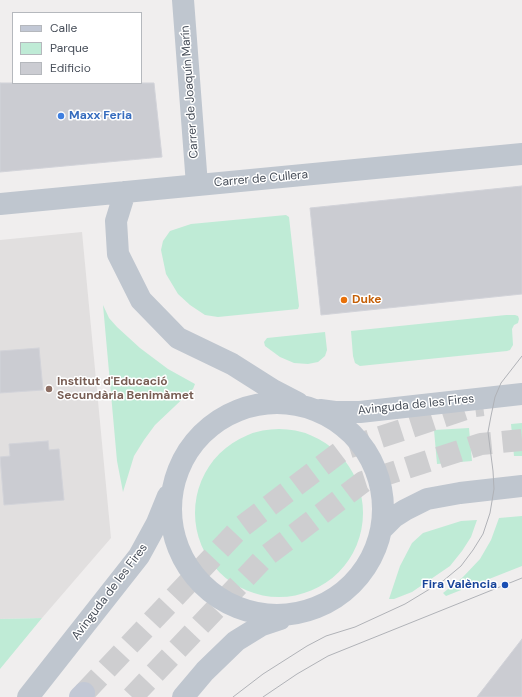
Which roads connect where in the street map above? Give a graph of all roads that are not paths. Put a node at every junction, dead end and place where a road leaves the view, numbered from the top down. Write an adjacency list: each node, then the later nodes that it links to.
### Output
1 (183, 0): 3 (street, Carrer de Joaquín Marín)
2 (522, 154): 3 (street, Carrer de Cullera)
3 (197, 185): 4 (street, Carrer de Cullera)
4 (125, 192): 5 (street, Carrer de Cullera); 7 (street)
5 (0, 204)
6 (522, 394): 7 (street, Avinguda de les Fires)
7 (304, 406): 8 (street); 10 (street)
8 (176, 478): 11 (street); 12 (street, Avinguda de les Fires)
9 (522, 486): 10 (street)
10 (381, 530): 11 (street)
11 (289, 615): 13 (street)
12 (28, 697)
13 (183, 697)

